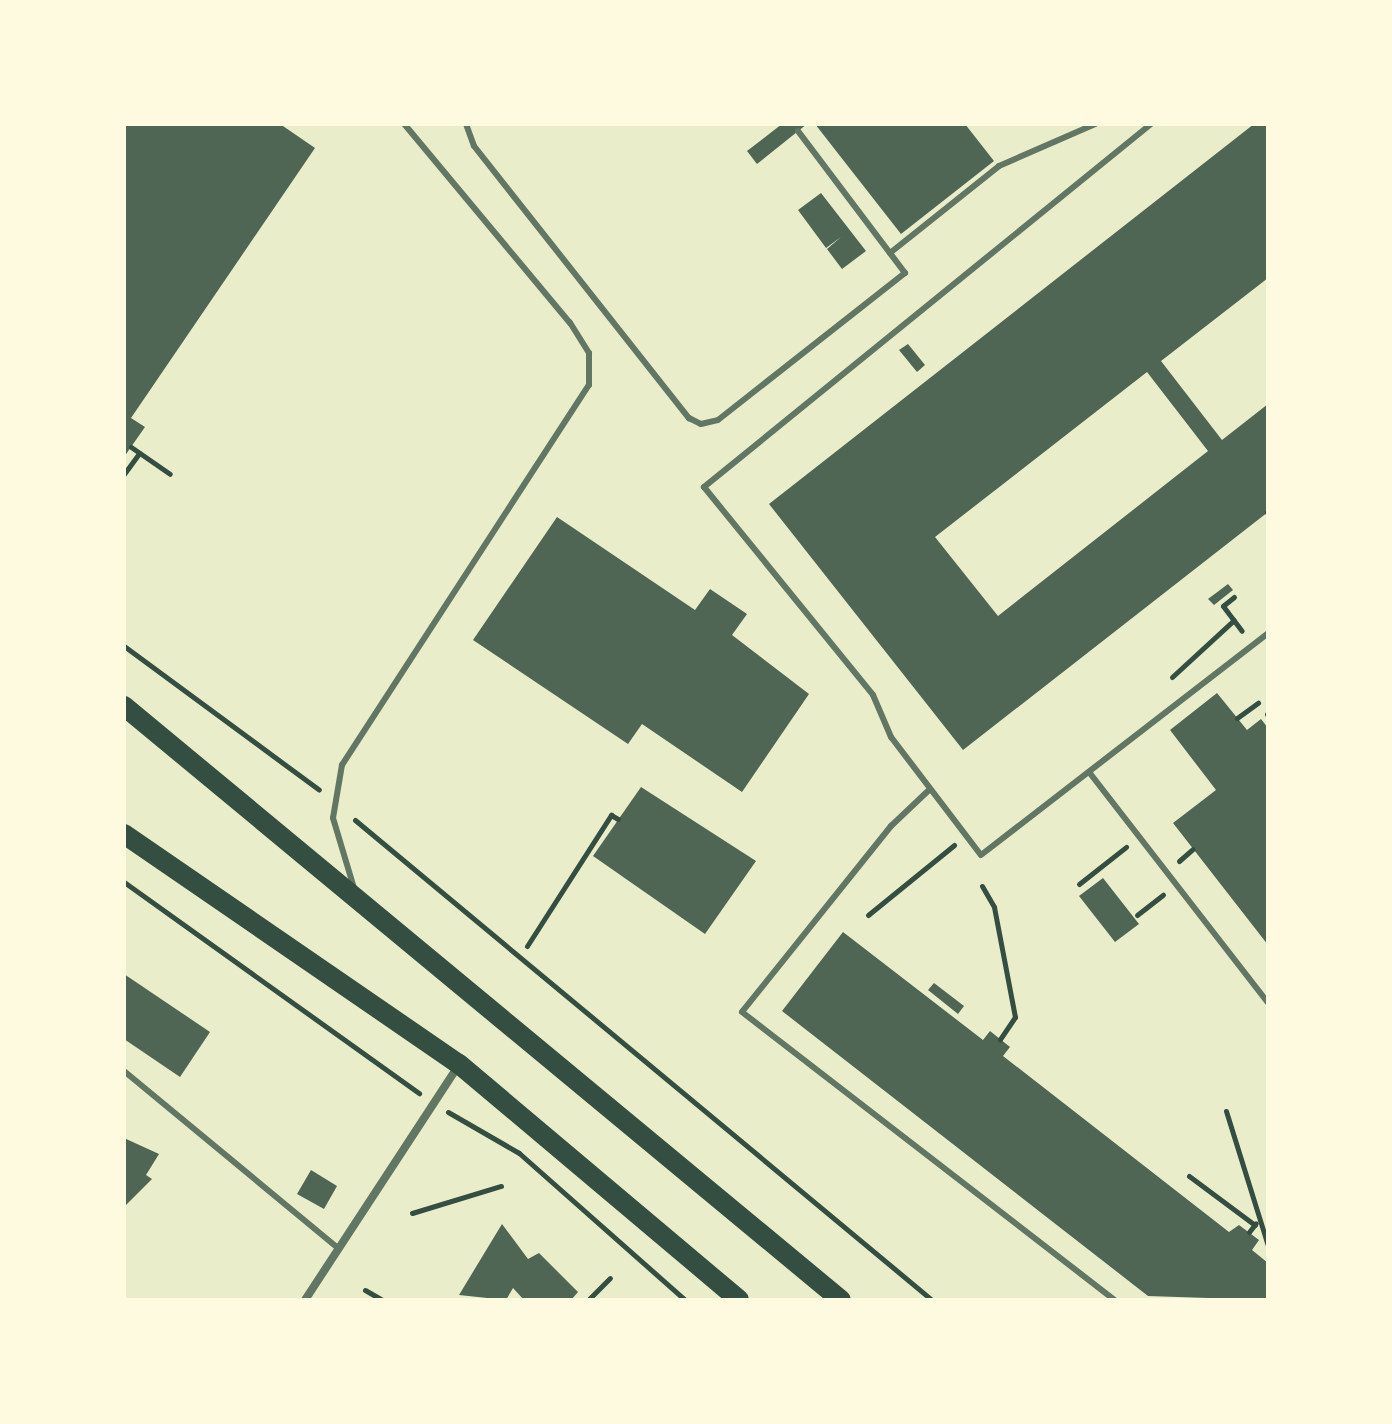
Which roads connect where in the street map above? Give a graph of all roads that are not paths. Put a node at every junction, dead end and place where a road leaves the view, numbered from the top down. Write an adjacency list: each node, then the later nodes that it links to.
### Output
1 (404, 124): 12 (lane)
2 (466, 124): 6 (lane)
3 (1095, 124): 6 (lane)
4 (1151, 124): 10 (lane)
5 (798, 131): 6 (lane)
6 (890, 253)
7 (1268, 633): 9 (lane)
8 (124, 706): 12 (main road)
9 (1089, 772): 10 (lane); 13 (lane)
10 (929, 790): 20 (lane)
11 (124, 834): 14 (main road)
12 (362, 906): 19 (main road)
13 (1268, 1003)
14 (459, 1064): 16 (street); 18 (main road)
15 (124, 1071): 16 (lane)
16 (338, 1248): 17 (street)
17 (305, 1300)
18 (739, 1300)
19 (841, 1300)
20 (1115, 1300)

